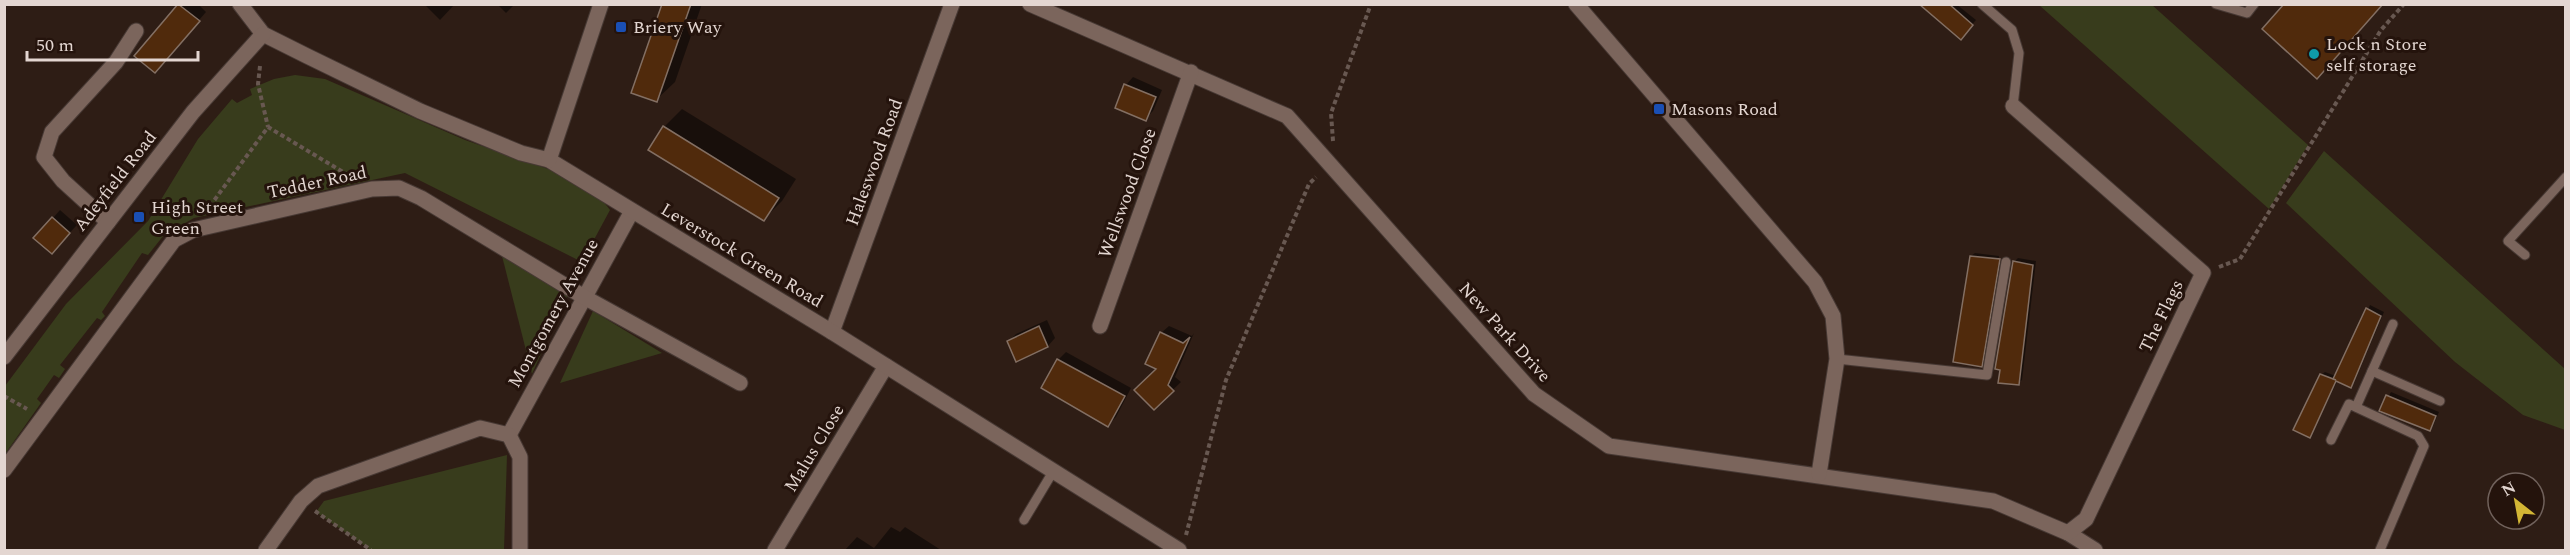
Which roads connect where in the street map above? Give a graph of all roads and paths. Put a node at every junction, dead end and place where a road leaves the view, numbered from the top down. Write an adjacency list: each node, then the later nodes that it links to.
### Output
1 (240, 4): 12 (street)
2 (601, 4): 16 (street)
3 (952, 4): 29 (street, Haleswood Road)
4 (1030, 4): 13 (street, New Park Drive)
5 (1371, 4): 17 (path)
6 (1576, 4): 31 (street)
7 (1982, 4): 14 (lane)
8 (2216, 4): 9 (lane)
9 (2254, 4)
10 (2404, 4): 25 (path)
11 (136, 31): 21 (street)
12 (263, 34): 15 (path); 16 (street, Leverstock Green Road); 21 (street, Adeyfield Road)
13 (1191, 72): 17 (street, New Park Drive); 28 (street, Wellswood Close)
14 (2013, 106): 25 (street, The Flags)
15 (268, 128): 19 (path); 22 (path)
16 (549, 160): 20 (street, Leverstock Green Road)
17 (1329, 164): 43 (street, New Park Drive); 47 (path)
18 (2565, 177): 23 (lane)
19 (372, 189): 22 (street, Tedder Road); 26 (street, Tedder Road)
20 (632, 211): 26 (street, Montgomery Avenue); 29 (street, Leverstock Green Road)
21 (108, 222): 30 (street, Adeyfield Road)
22 (193, 230): 38 (street, Tedder Road)
23 (2525, 255)
24 (2006, 262): 31 (lane)
25 (2203, 273): 46 (street, The Flags)
26 (584, 297): 34 (street, Tedder Road); 39 (street, Montgomery Avenue)
27 (2393, 324): 33 (lane)
28 (1100, 326)
29 (832, 332): 32 (street, Leverstock Green Road)
30 (4, 357)
31 (1837, 359): 43 (street)
32 (886, 366): 42 (street, Leverstock Green Road); 51 (street, Malus Close)
33 (2372, 371): 36 (lane); 37 (lane)
34 (740, 383)
35 (4, 396): 38 (path)
36 (2440, 401)
37 (2356, 407): 40 (lane); 53 (lane)
38 (42, 418): 41 (street, Tedder Road)
39 (509, 435): 44 (street); 50 (street)
40 (2331, 440)
41 (4, 470)
42 (1054, 470): 45 (lane); 47 (street, Leverstock Green Road)
43 (1820, 474): 46 (street, New Park Drive)
44 (301, 501): 48 (street); 49 (path)
45 (1024, 520)
46 (2068, 533): 52 (street, New Park Drive)
47 (1182, 545)
48 (266, 550)
49 (371, 550)
50 (520, 550)
51 (775, 550)
52 (2095, 550)
53 (2380, 550)

